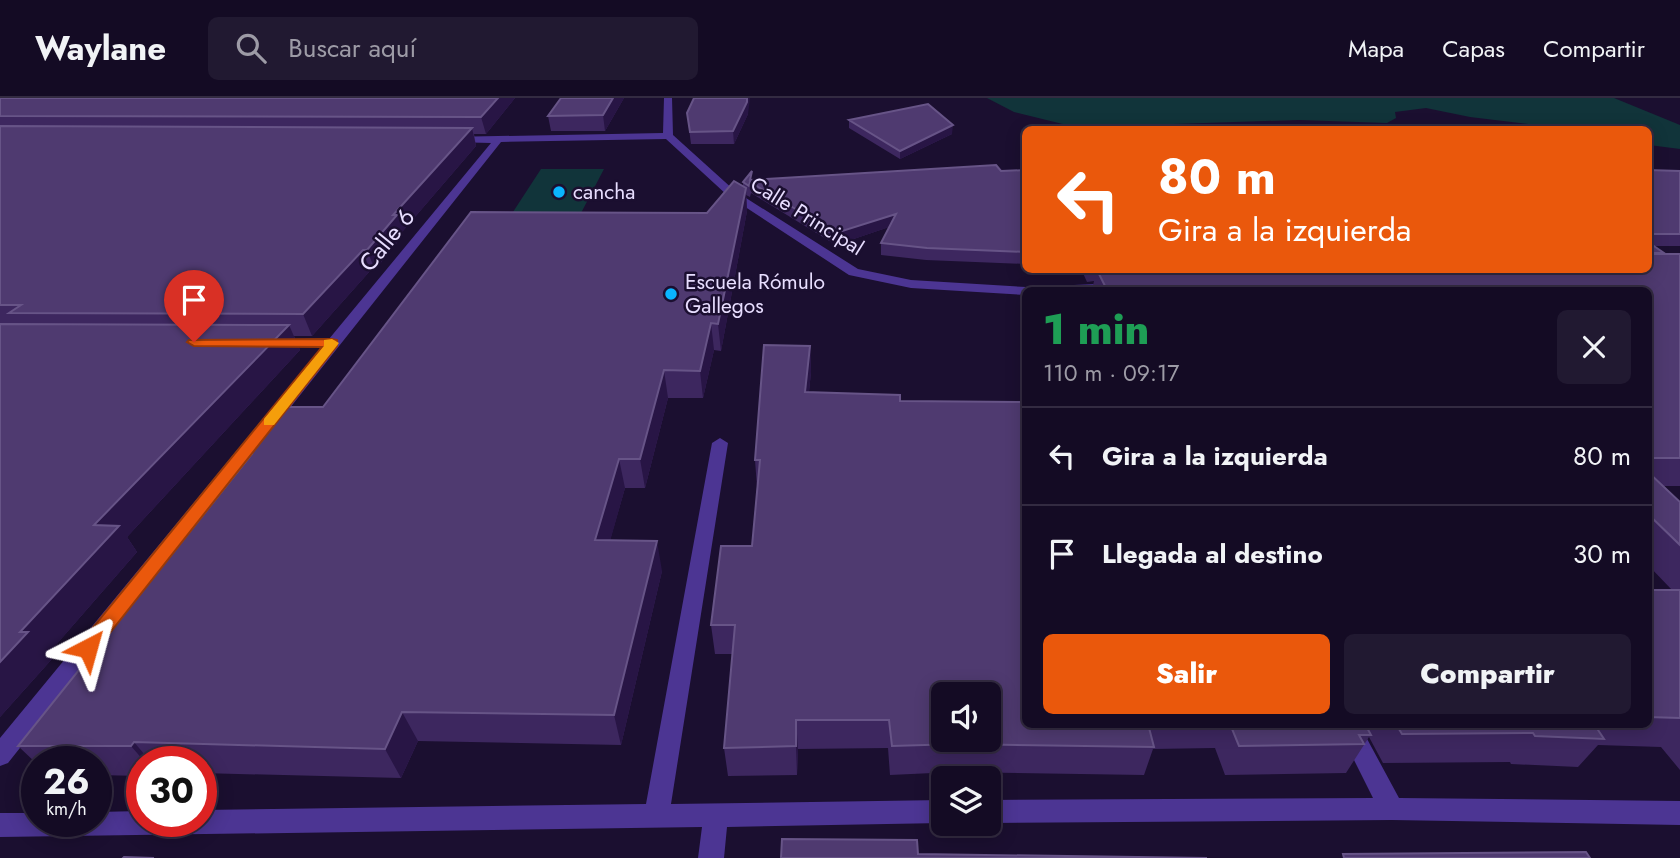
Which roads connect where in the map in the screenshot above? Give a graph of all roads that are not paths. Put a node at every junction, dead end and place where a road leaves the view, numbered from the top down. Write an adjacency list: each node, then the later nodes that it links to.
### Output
1 (668, 98): 2 (street)
2 (668, 136): 4 (street); 5 (street, Calle Principal)
3 (442, 139): 4 (street)
4 (498, 140): 7 (street, Calle 6)
5 (1022, 291)
6 (263, 343): 7 (street)
7 (332, 343): 10 (street, Calle 6)
8 (720, 443): 16 (street)
9 (1348, 728): 11 (street)
10 (0, 756)
11 (1392, 809): 13 (street); 15 (street)
12 (931, 812): 14 (street)
13 (1001, 812)
14 (716, 813): 16 (street); 18 (street)
15 (1680, 813)
16 (657, 814): 17 (street)
17 (0, 825)
18 (711, 858)

